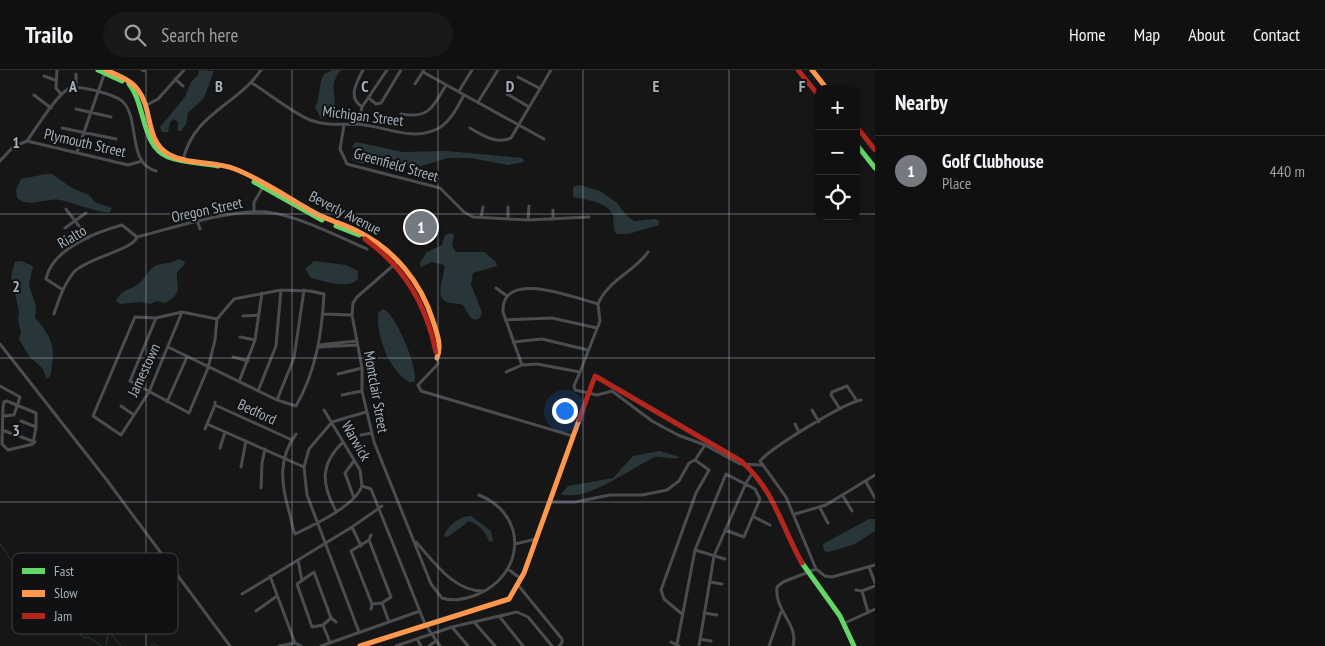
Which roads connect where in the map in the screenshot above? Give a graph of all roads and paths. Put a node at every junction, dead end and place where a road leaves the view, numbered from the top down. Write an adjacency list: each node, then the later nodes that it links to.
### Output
1 (57, 70): 19 (street)
2 (98, 70): 14 (main road, Beverly Avenue)
3 (184, 70): 18 (street)
4 (261, 70): 20 (street)
5 (363, 70): 37 (street)
6 (388, 70): 34 (street)
7 (402, 70): 34 (street)
8 (472, 70): 28 (street)
9 (498, 70): 35 (street)
10 (550, 70): 26 (street)
11 (798, 70): 29 (main road)
12 (812, 70): 23 (main road)
13 (424, 71): 21 (street); 22 (street)
14 (108, 72): 27 (street); 36 (main road, Beverly Avenue)
15 (76, 74): 25 (street)
16 (44, 76): 19 (street)
17 (518, 76): 26 (street)
18 (175, 78): 24 (street); 36 (street)
19 (55, 80): 30 (street)
20 (252, 83): 45 (street, Michigan Street); 57 (street)
21 (414, 84)
22 (446, 85): 28 (street); 42 (street)
23 (824, 85)
24 (183, 86)
25 (76, 87): 27 (street); 30 (street)
26 (539, 88): 38 (street)
27 (98, 91): 41 (street); 59 (street)
28 (459, 91): 33 (street)
29 (815, 91)
30 (62, 94): 39 (street)
31 (507, 94): 38 (street)
32 (34, 95): 39 (street)
33 (464, 95): 35 (street); 44 (street, Michigan Street)
34 (370, 99): 37 (street)
35 (478, 102): 46 (street)
36 (145, 106): 57 (main road, Beverly Avenue)
37 (362, 107): 44 (street)
38 (529, 107): 46 (street)
39 (51, 108): 52 (street)
40 (76, 109): 41 (street)
41 (91, 112): 43 (street); 50 (street)
42 (401, 114)
43 (111, 117)
44 (358, 124): 45 (street, Michigan Street)
45 (344, 125): 70 (street, Greenfield Street)
46 (519, 125): 48 (street); 51 (street)
47 (62, 128): 50 (street)
48 (470, 128)
49 (859, 130): 55 (main road)
50 (84, 132): 53 (street); 56 (street)
51 (544, 138)
52 (27, 140): 56 (street, Plymouth Street); 58 (street, Plymouth Street)
53 (116, 140)
54 (860, 149): 60 (main road)
55 (875, 150)
56 (77, 152): 59 (street, Plymouth Street)
57 (184, 159): 62 (main road, Beverly Avenue)
58 (0, 161)
59 (142, 161): 61 (street)
60 (875, 168)
61 (156, 171)
62 (264, 185): 68 (street); 83 (main road, Beverly Avenue)
63 (529, 206): 74 (street)
64 (483, 207): 70 (street)
65 (508, 207): 72 (street)
66 (66, 209): 73 (street)
67 (553, 210): 75 (street)
68 (254, 212): 76 (street, Oregon Street); 81 (street, Oregon Street)
69 (86, 213): 73 (street)
70 (481, 217): 72 (street, Greenfield Street)
71 (589, 217): 75 (street, Greenfield Street)
72 (508, 219): 74 (street, Greenfield Street)
73 (75, 220): 77 (street); 80 (street)
74 (528, 220): 75 (street, Greenfield Street)
75 (553, 220)
76 (198, 223): 78 (street); 79 (street, Oregon Street)
77 (65, 228)
78 (200, 229)
79 (136, 237): 80 (street, Rialto); 85 (street)
80 (88, 238): 85 (street, Rialto)
81 (367, 249)
82 (648, 252): 90 (street)
83 (397, 262): 96 (street); 109 (main road, Beverly Avenue)
84 (496, 288): 89 (street)
85 (63, 290): 92 (street)
86 (281, 290): 87 (street); 88 (street); 121 (street)
87 (304, 290): 93 (street); 126 (street)
88 (262, 293): 94 (street); 98 (street)
89 (507, 296): 90 (street); 99 (street)
90 (598, 304): 100 (street)
91 (182, 312): 97 (street); 98 (street); 107 (street, Jamestown)
92 (54, 314)
93 (323, 314): 96 (street); 106 (street)
94 (259, 315): 95 (street); 102 (street)
95 (243, 316)
96 (352, 316): 104 (street, Montclair Street)
97 (156, 318): 123 (street); 134 (street, Jamestown)
98 (217, 319): 114 (street)
99 (505, 320): 100 (street); 103 (street)
100 (597, 328): 108 (street)
101 (240, 337): 102 (street)
102 (255, 340): 112 (street)
103 (513, 342): 108 (street); 113 (street)
104 (356, 343): 106 (street); 115 (street, Montclair Street)
105 (0, 344): 194 (street)
106 (319, 346): 126 (street)
107 (168, 347): 110 (street); 123 (street, Jamestown)
108 (588, 350): 117 (street)
109 (437, 355): 149 (street)
110 (186, 357): 114 (street); 127 (street)
111 (233, 357): 112 (street)
112 (248, 361): 119 (street)
113 (522, 365): 116 (street); 117 (street)
114 (208, 368): 119 (street); 127 (street)
115 (362, 368): 118 (street); 122 (street, Montclair Street)
116 (506, 372)
117 (580, 372): 124 (street)
118 (338, 374)
119 (239, 382): 121 (street)
120 (0, 386): 128 (street)
121 (258, 391): 126 (street)
122 (362, 391): 125 (street); 133 (street, Montclair Street)
123 (149, 392): 127 (street); 134 (street, Jamestown)
124 (587, 393): 149 (main road); 154 (street); 160 (main road)
125 (342, 395)
126 (277, 400)
127 (167, 402)
128 (18, 405): 135 (street); 135 (street); 141 (street)
129 (121, 406): 134 (street)
130 (840, 409): 130 (street); 138 (street)
131 (324, 410): 137 (street, Warwick)
132 (812, 410): 138 (street)
133 (366, 412): 137 (street); 146 (street, Montclair Street)
134 (134, 414)
135 (2, 416): 143 (street)
136 (21, 421): 141 (street)
137 (332, 422): 153 (street, Warwick); 163 (street)
138 (819, 422): 145 (street)
139 (207, 424): 142 (street); 144 (street); 150 (street, Bedford)
140 (795, 424): 145 (street)
141 (36, 427): 152 (street)
142 (205, 429)
143 (2, 430): 152 (street); 152 (street)
144 (225, 432): 151 (street); 155 (street)
145 (799, 432): 161 (street)
146 (372, 433): 148 (street); 187 (street, Montclair Street)
147 (296, 434): 150 (street)
148 (361, 435)
149 (573, 436): 174 (main road)
150 (292, 440): 157 (street)
151 (246, 441): 156 (street); 162 (street)
152 (35, 442)
153 (343, 442): 158 (street, Warwick); 177 (street)
154 (705, 445): 159 (street); 160 (street)
155 (220, 448)
156 (265, 450): 157 (street); 169 (street)
157 (284, 458): 163 (street); 181 (street)
158 (354, 460): 168 (street, Warwick); 172 (street)
159 (694, 460): 174 (street); 233 (street)
160 (747, 465): 161 (street); 164 (main road)
161 (761, 465): 179 (street)
162 (241, 466)
163 (304, 467): 181 (street)
164 (754, 471): 167 (street); 202 (main road)
165 (875, 475): 166 (street)
166 (866, 482): 171 (street); 173 (street)
167 (746, 483): 180 (street); 185 (street); 193 (street)
168 (362, 485): 172 (street); 175 (street)
169 (261, 488)
170 (479, 495): 191 (street)
171 (844, 496): 176 (street); 178 (street)
172 (354, 498): 177 (street)
173 (875, 498)
174 (549, 502): 188 (main road)
175 (381, 508): 184 (street); 229 (street)
176 (820, 508): 179 (street); 182 (street)
177 (336, 511): 181 (street)
178 (852, 511)
179 (795, 514): 201 (street)
180 (754, 517): 183 (street); 185 (street)
181 (316, 523): 190 (street)
182 (828, 523)
183 (770, 525)
184 (352, 527): 190 (street); 192 (street)
185 (725, 530): 195 (street)
186 (371, 534): 189 (street)
187 (414, 539): 215 (street, Montclair Street); 221 (street, Montclair Street)
188 (536, 539): 191 (street); 205 (main road)
189 (369, 540): 192 (street); 220 (street)
190 (324, 544): 197 (street); 244 (street)
191 (515, 544): 200 (street)
192 (360, 546): 224 (street)
193 (695, 550): 195 (street); 233 (street)
194 (161, 553)
195 (714, 556): 196 (street); 208 (street)
196 (725, 559)
197 (298, 560): 204 (street); 206 (street)
198 (875, 565): 199 (street)
199 (869, 567): 201 (street); 213 (street)
200 (508, 569): 205 (street); 209 (street)
201 (816, 569): 202 (street)
202 (807, 571): 230 (street); 240 (main road)
203 (178, 576): 255 (street)
204 (270, 576): 218 (street); 219 (street)
205 (521, 579): 211 (main road)
206 (302, 581): 210 (street); 236 (street)
207 (293, 582): 210 (street)
208 (710, 582): 212 (street); 232 (street)
209 (498, 583): 214 (street); 215 (street)
210 (297, 584): 242 (street)
211 (517, 584): 241 (main road); 269 (street)
212 (722, 584)
213 (875, 584): 217 (street)
214 (502, 587)
215 (487, 590): 221 (street)
216 (856, 590): 217 (street)
217 (862, 592): 231 (street)
218 (242, 594)
219 (277, 596): 228 (street); 251 (street)
220 (391, 597): 222 (street); 223 (street)
221 (442, 598): 225 (street)
222 (395, 600)
223 (382, 603): 224 (street); 238 (street)
224 (372, 604): 226 (street)
225 (439, 605)
226 (371, 609)
227 (875, 609): 231 (street)
228 (256, 611)
229 (420, 611): 238 (street); 241 (street)
230 (781, 612): 271 (street); 272 (street)
231 (868, 612): 240 (street)
232 (704, 613): 234 (street); 246 (street)
233 (682, 614): 254 (street)
234 (716, 615)
235 (499, 616): 239 (street); 267 (street); 268 (street)
236 (331, 618): 237 (street); 242 (street)
237 (336, 622)
238 (389, 622): 244 (street)
239 (474, 622): 243 (street); 266 (street)
240 (845, 623): 273 (main road)
241 (425, 624): 245 (street); 260 (main road)
242 (323, 625): 252 (street)
243 (452, 627): 245 (street); 265 (street)
244 (359, 632): 252 (street)
245 (431, 634): 247 (street); 248 (street)
246 (700, 638): 249 (street); 270 (street)
247 (417, 639): 253 (street); 262 (street)
248 (436, 641): 263 (street); 264 (street)
249 (711, 641)
250 (671, 642): 254 (street)
251 (295, 643): 257 (street); 258 (street)
252 (330, 643): 259 (street)
253 (401, 645): 261 (street)
254 (678, 645)
255 (230, 646)
256 (279, 646): 257 (street)
257 (286, 646)
258 (301, 646)
259 (321, 646)
260 (360, 646)
261 (396, 646)
262 (421, 646)
263 (429, 646)
264 (440, 646)
265 (468, 646)
266 (494, 646)
267 (523, 646)
268 (552, 646)
269 (559, 646)
270 (699, 646)
271 (768, 646)
272 (793, 646)
273 (854, 646)

